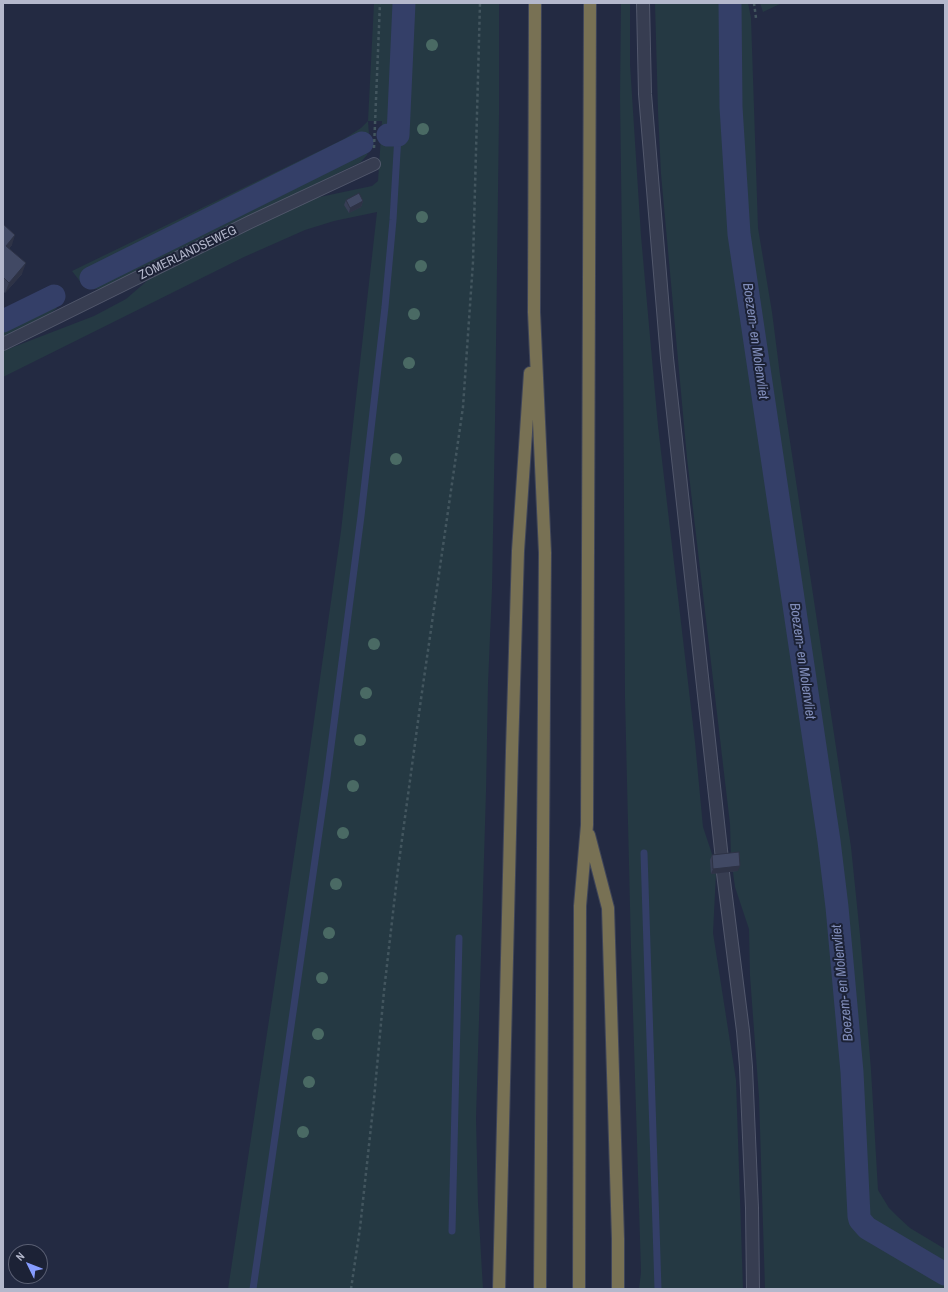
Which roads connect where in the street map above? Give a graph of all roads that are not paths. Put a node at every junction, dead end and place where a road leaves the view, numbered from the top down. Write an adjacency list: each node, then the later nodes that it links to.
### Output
1 (535, 3): 5 (highway)
2 (590, 3): 7 (highway)
3 (643, 3): 8 (street)
4 (374, 164): 6 (street, ZOMERLANDSEWEG)
5 (534, 312): 10 (highway); 11 (highway)
6 (3, 344)
7 (587, 825): 12 (highway); 13 (highway)
8 (722, 859)
9 (723, 873): 14 (street)
10 (499, 1289)
11 (540, 1289)
12 (579, 1289)
13 (618, 1289)
14 (753, 1289)

